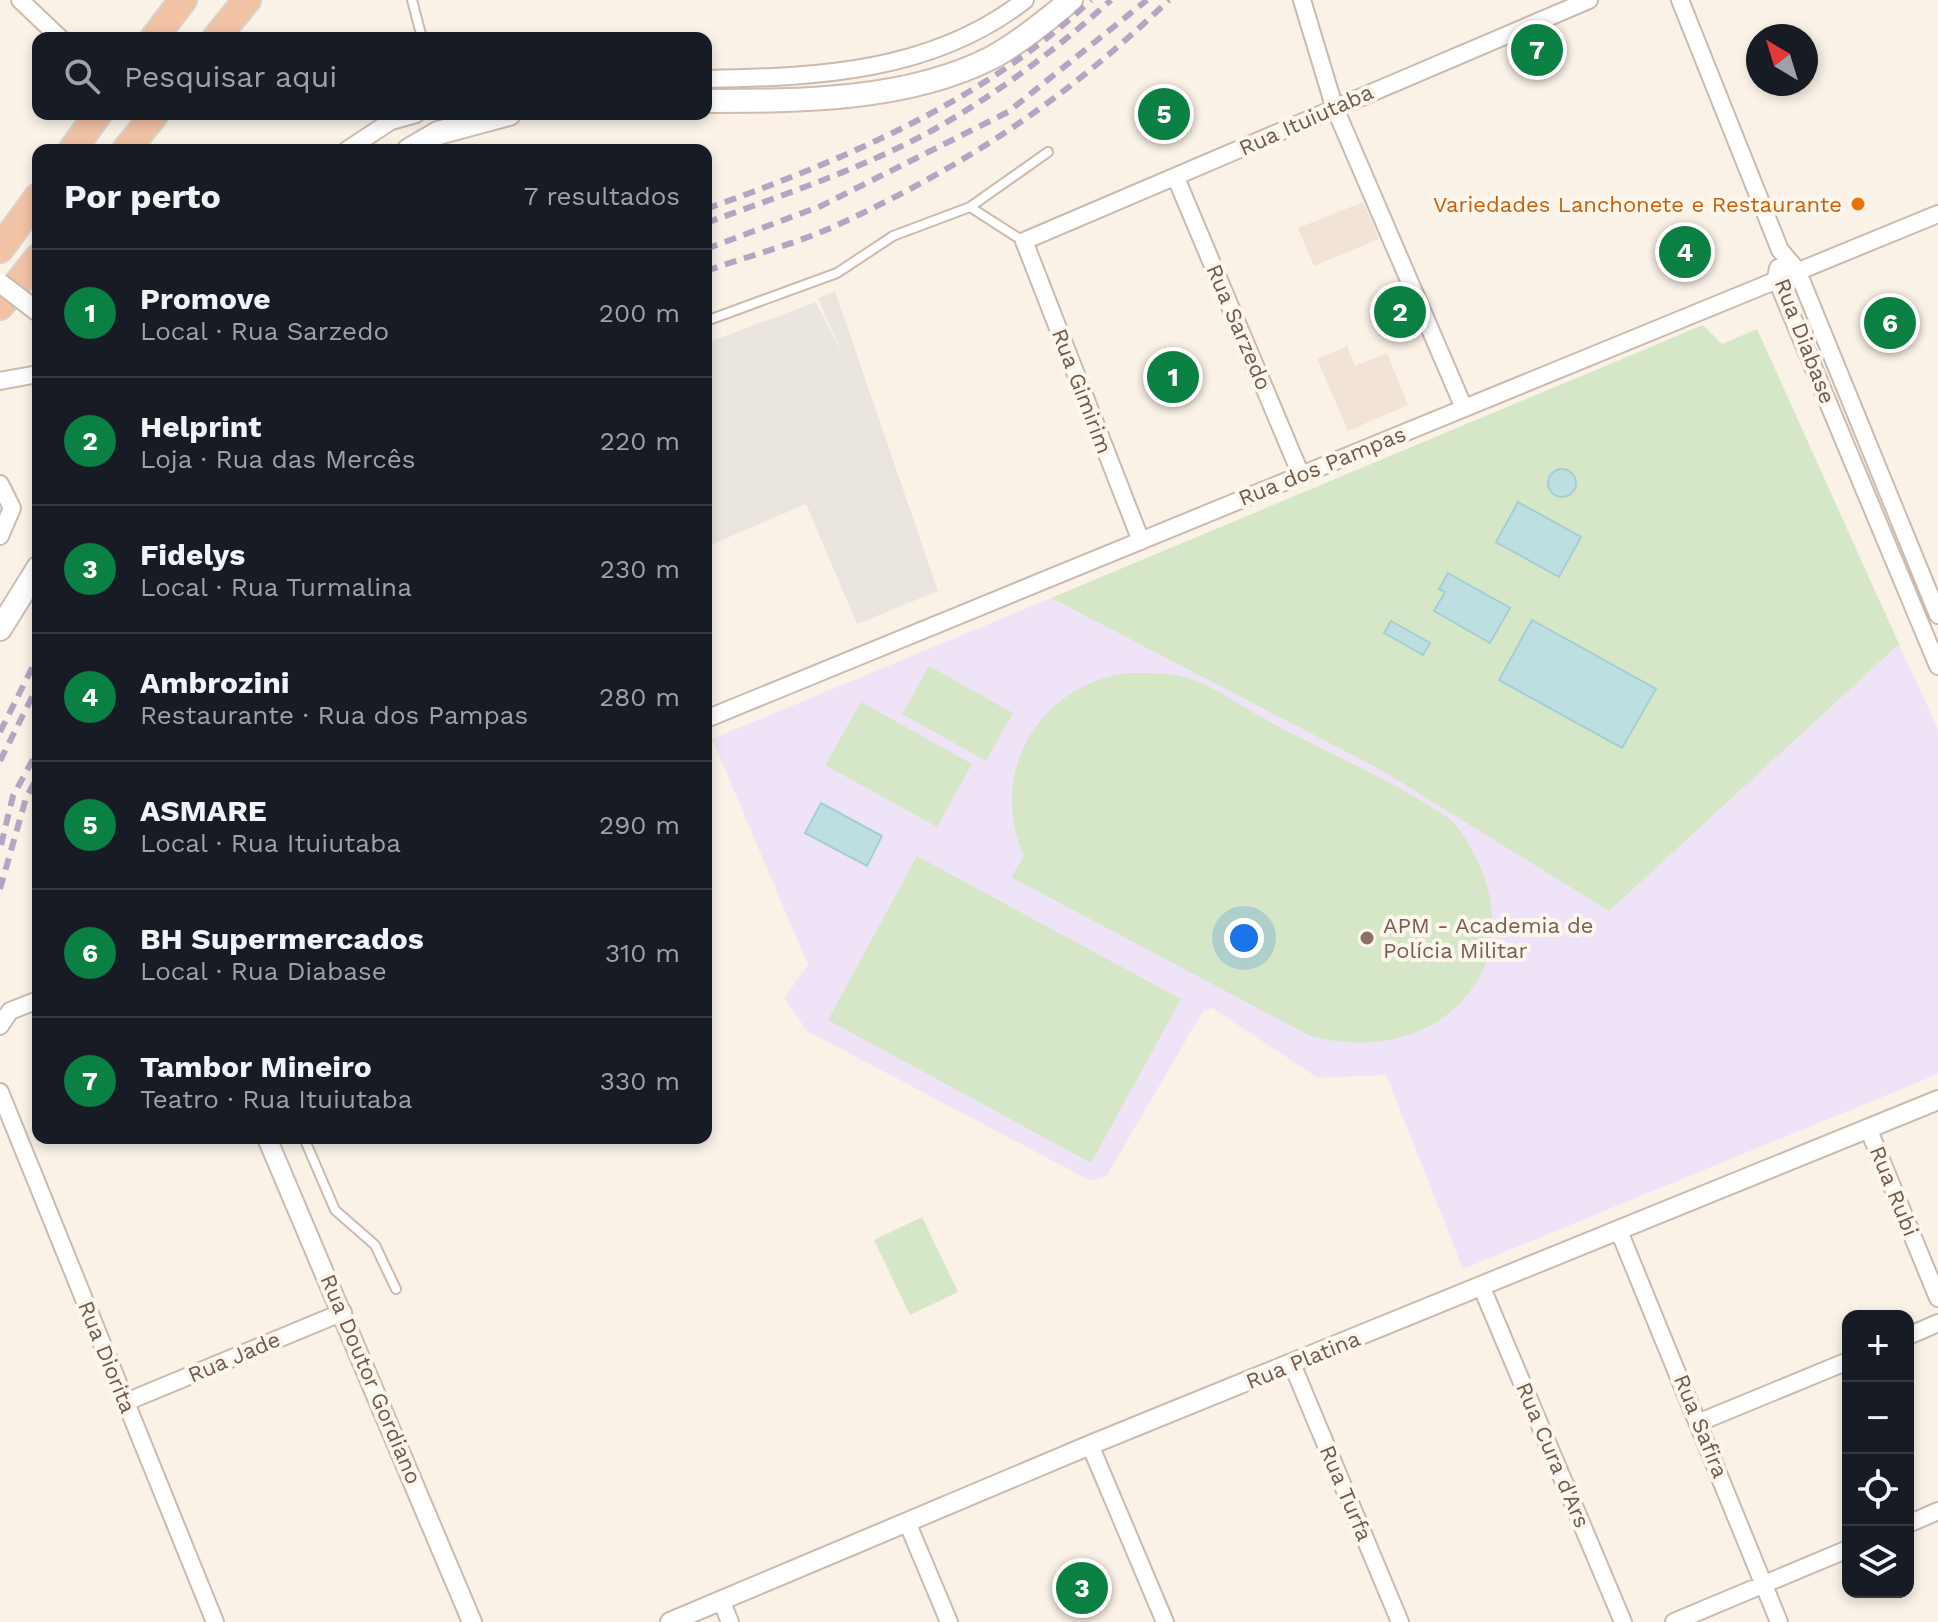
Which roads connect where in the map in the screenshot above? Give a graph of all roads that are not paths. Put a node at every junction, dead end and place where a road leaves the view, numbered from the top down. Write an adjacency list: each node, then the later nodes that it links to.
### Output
1 (20, 0): 10 (street)
2 (183, 0): 11 (highway)
3 (247, 0): 12 (highway)
4 (412, 0): 13 (lane)
5 (1025, 0): 14 (street)
6 (1071, 0): 15 (main road)
7 (1302, 0): 16 (street)
8 (1589, 0): 16 (street, Rua Ituiutaba)
9 (1680, 0): 32 (street)
10 (54, 32)
11 (159, 32)
12 (221, 32)
13 (420, 32)
14 (712, 79)
15 (712, 101)
16 (1334, 106): 26 (street, Rua Ituiutaba); 42 (street)
17 (94, 120): 21 (highway)
18 (146, 120): 22 (highway)
19 (395, 120): 23 (street)
20 (487, 120): 24 (main road)
21 (76, 144)
22 (130, 144)
23 (356, 144)
24 (419, 144)
25 (1048, 152): 28 (lane)
26 (1176, 178): 30 (street, Rua Ituiutaba); 43 (street, Rua Sarzedo)
27 (32, 205): 31 (highway)
28 (970, 207): 30 (lane); 39 (lane)
29 (1938, 214): 34 (street, Rua dos Pampas)
30 (1024, 241): 46 (street, Rua Gimirim)
31 (0, 248)
32 (1780, 250): 34 (street, Rua Diabase); 35 (street, Rua Diabase)
33 (32, 266): 37 (highway)
34 (1797, 270): 35 (street, Rua dos Pampas); 48 (street, Rua Diabase)
35 (1776, 278): 42 (street, Rua dos Pampas); 50 (street, Rua Diabase)
36 (0, 283): 38 (street, bridge)
37 (0, 306)
38 (32, 307)
39 (712, 319)
40 (32, 375): 41 (street)
41 (0, 381)
42 (1464, 408): 43 (street, Rua dos Pampas)
43 (1301, 475): 46 (street, Rua dos Pampas)
44 (0, 484): 45 (street)
45 (0, 536)
46 (1141, 541): 52 (street, Rua dos Pampas)
47 (32, 578): 49 (main road)
48 (1938, 615)
49 (0, 629)
50 (1934, 646): 51 (street, Rua Diabase)
51 (1938, 666)
52 (712, 717)
53 (32, 1002): 54 (street)
54 (0, 1026)
55 (0, 1092): 69 (street, Rua Diorita)
56 (1938, 1100): 57 (street, Rua Platina)
57 (1868, 1128): 60 (street, Rua Platina); 63 (street, Rua Rubi)
58 (270, 1144): 64 (street, Rua Doutor Gordiano)
59 (307, 1144): 62 (lane)
60 (1619, 1231): 61 (street, Rua Platina); 70 (street, Rua Safira)
61 (1482, 1288): 68 (street, Rua Platina); 85 (street, Rua Cura d'Ars)
62 (396, 1289)
63 (1938, 1298)
64 (343, 1312): 69 (street, Rua Jade); 79 (street, Rua Doutor Gordiano)
65 (1938, 1323): 66 (street)
66 (1914, 1333)
67 (1842, 1363): 70 (street)
68 (1292, 1364): 71 (street, Rua Platina); 84 (street, Rua Turfa)
69 (126, 1402): 78 (street, Rua Diorita)
70 (1700, 1422): 76 (street, Rua Safira)
71 (1090, 1445): 74 (street, Rua Platina); 83 (street)
72 (1938, 1511): 73 (street)
73 (1914, 1521)
74 (907, 1522): 77 (street, Rua Platina); 82 (street)
75 (1842, 1552): 76 (street)
76 (1763, 1585): 86 (street); 87 (street, Rua Safira)
77 (721, 1600): 80 (street, Rua Platina); 81 (street)
78 (215, 1622)
79 (472, 1622)
80 (670, 1622)
81 (730, 1622)
82 (949, 1622)
83 (1165, 1622)
84 (1400, 1622)
85 (1623, 1622)
86 (1674, 1622)
87 (1779, 1622)

